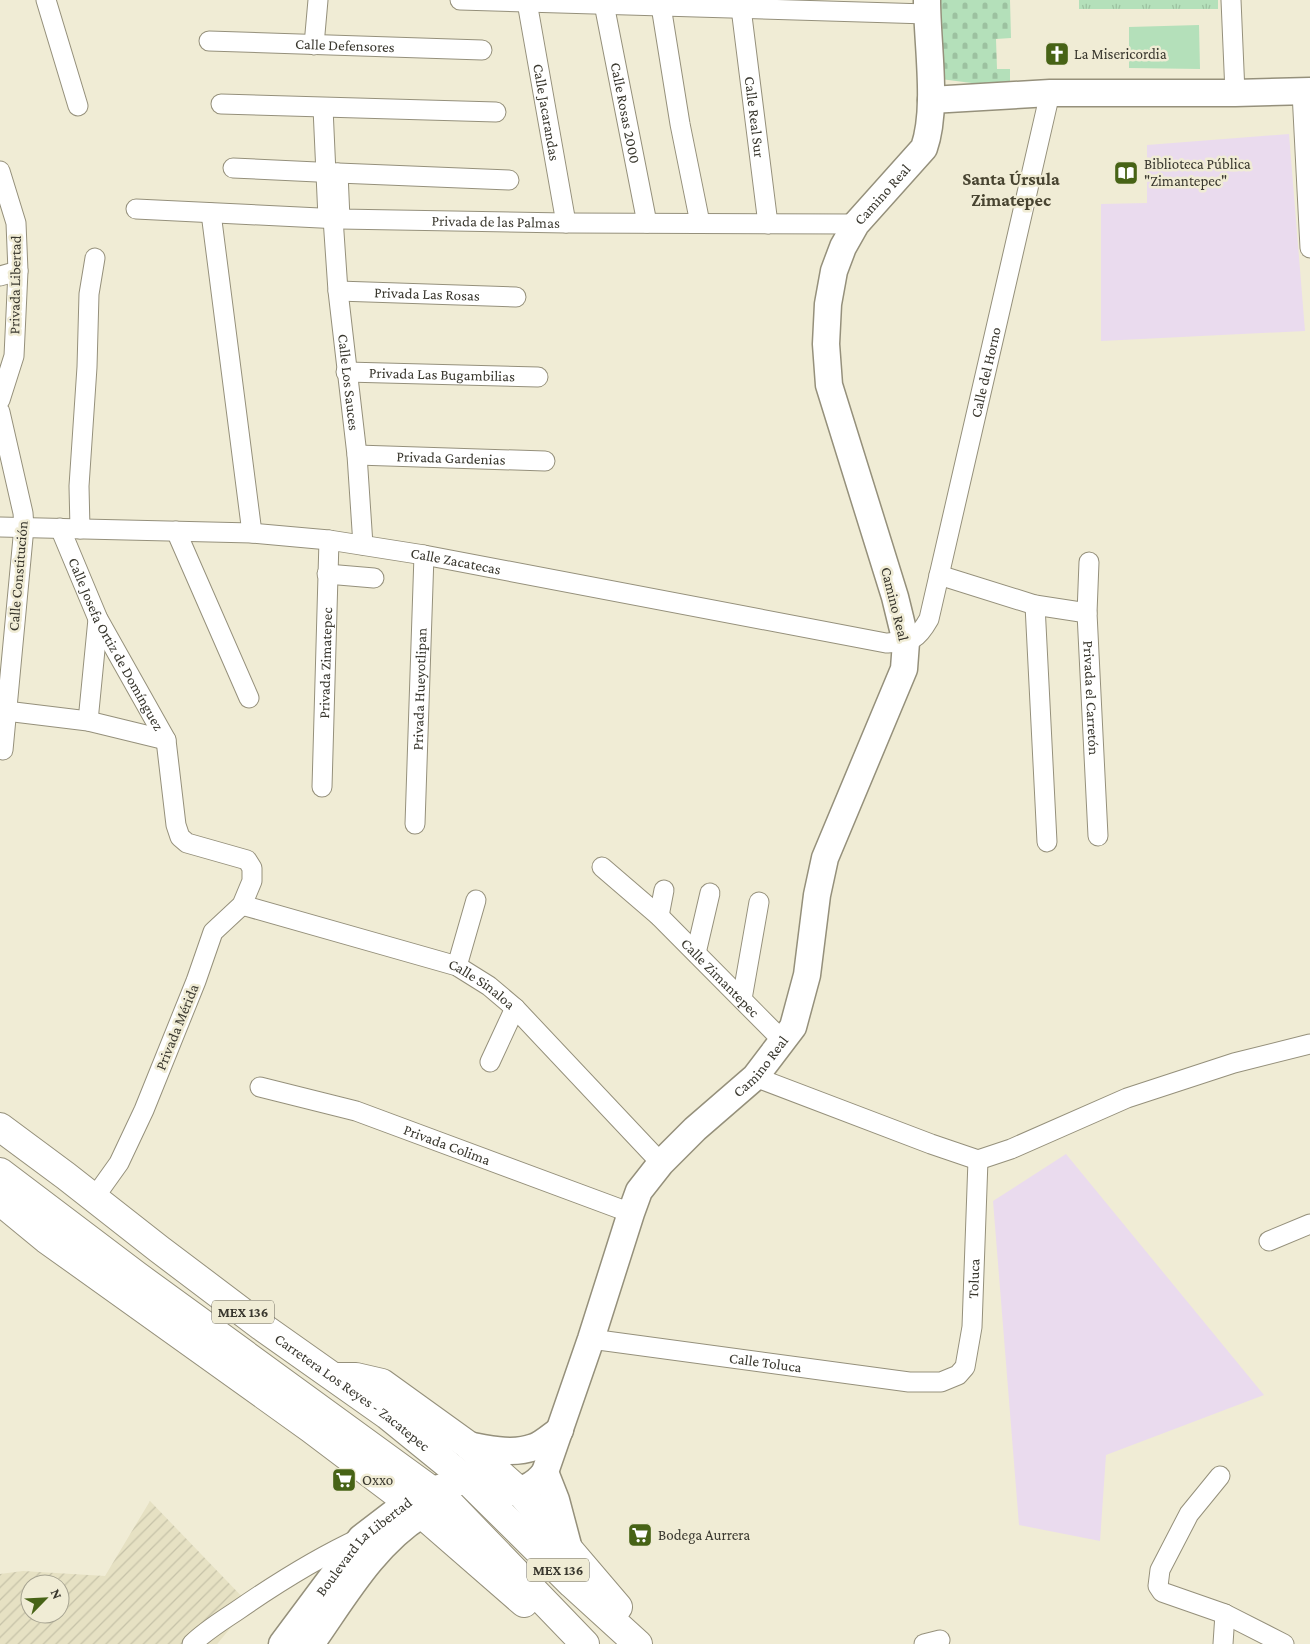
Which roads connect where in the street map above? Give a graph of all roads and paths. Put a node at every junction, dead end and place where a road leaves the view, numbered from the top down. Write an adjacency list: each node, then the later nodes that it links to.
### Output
1 (46, 0): 20 (street)
2 (306, 0): 13 (street)
3 (318, 0): 13 (street)
4 (460, 0): 6 (street)
5 (1231, 0): 17 (street)
6 (527, 2): 7 (street); 30 (street, Calle Jacarandas)
7 (573, 2): 8 (street)
8 (604, 4): 10 (street); 31 (street, Calle Rosas 2000)
9 (741, 4): 10 (street); 11 (street); 33 (street, Calle Real Sur)
10 (661, 6): 32 (street)
11 (927, 7): 18 (main road, Camino Real)
12 (209, 41): 13 (street, Calle Defensores)
13 (309, 44): 14 (street, Calle Defensores)
14 (482, 50)
15 (1306, 91): 17 (main road); 35 (street)
16 (1050, 93): 17 (main road); 18 (main road); 57 (street, Calle del Horno)
17 (1235, 93)
18 (931, 100): 34 (main road, Camino Real)
19 (220, 104): 21 (street)
20 (78, 106)
21 (323, 108): 22 (street); 25 (street, Calle Los Sauces)
22 (496, 112)
23 (233, 168): 25 (street)
24 (0, 171): 37 (street, Privada Libertad)
25 (332, 173): 26 (street); 29 (street, Calle Los Sauces)
26 (509, 180)
27 (136, 209): 28 (street, Privada de las Palmas)
28 (211, 213): 29 (street, Privada de las Palmas); 51 (street)
29 (334, 218): 30 (street, Privada de las Palmas); 38 (street, Calle Los Sauces)
30 (566, 223): 31 (street, Privada de las Palmas)
31 (647, 223): 32 (street, Privada de las Palmas)
32 (700, 223): 33 (street, Privada de las Palmas)
33 (768, 224): 34 (street, Privada de las Palmas)
34 (856, 224): 62 (main road, Camino Real)
35 (1310, 248)
36 (95, 258): 49 (street)
37 (9, 273): 42 (street, Privada Libertad)
38 (338, 291): 39 (street, Privada Las Rosas); 40 (street, Calle Los Sauces)
39 (516, 296)
40 (346, 372): 41 (street, Privada Las Bugambilias); 44 (street, Calle Los Sauces)
41 (538, 376)
42 (0, 400)
43 (0, 412): 47 (street, Calle Constitución)
44 (357, 455): 45 (street, Privada Gardenias); 53 (street, Calle Los Sauces)
45 (545, 461)
46 (0, 527): 47 (street, Calle Zacatecas)
47 (24, 527): 48 (street, Calle Zacatecas); 64 (street, Calle Constitución)
48 (60, 528): 49 (street, Calle Zacatecas); 61 (street, Calle Josefa Ortiz de Domínguez)
49 (80, 529): 50 (street, Calle Zacatecas)
50 (176, 531): 51 (street, Calle Zacatecas); 63 (street)
51 (252, 533): 52 (street, Calle Zacatecas)
52 (329, 540): 53 (street, Calle Zacatecas); 56 (street, Privada Zimatepec)
53 (363, 545): 54 (street, Calle Zacatecas)
54 (424, 555): 62 (street, Calle Zacatecas); 69 (street, Privada Hueyotlipan)
55 (1089, 562): 60 (street, Privada el Carretón)
56 (328, 574): 58 (street); 68 (street, Privada Zimatepec)
57 (939, 575): 59 (street); 62 (street, Calle del Horno)
58 (374, 578)
59 (1035, 605): 60 (street); 71 (street)
60 (1087, 613): 70 (street, Privada el Carretón)
61 (98, 619): 65 (street); 66 (street, Calle Josefa Ortiz de Domínguez)
62 (906, 642): 84 (main road, Camino Real)
63 (249, 698)
64 (6, 711): 65 (street); 67 (street, Calle Constitución)
65 (88, 721): 66 (street)
66 (166, 740): 72 (street, Calle Josefa Ortiz de Domínguez)
67 (3, 750)
68 (322, 787)
69 (415, 824)
70 (1098, 836)
71 (1047, 842)
72 (247, 860): 78 (street, Privada Mérida)
73 (602, 867): 79 (street, Calle Zimantepec)
74 (664, 890): 79 (street)
75 (710, 893): 80 (street)
76 (476, 900): 81 (street)
77 (759, 902): 82 (street)
78 (242, 905): 81 (street, Calle Sinaloa); 93 (street, Privada Mérida)
79 (659, 916): 80 (street, Calle Zimantepec)
80 (696, 953): 82 (street, Calle Zimantepec)
81 (457, 966): 83 (street, Calle Sinaloa)
82 (742, 999): 84 (street, Calle Zimantepec)
83 (515, 1008): 86 (street); 91 (street, Calle Sinaloa)
84 (784, 1041): 87 (main road, Camino Real)
85 (1310, 1044): 90 (street)
86 (490, 1062)
87 (755, 1078): 90 (street); 91 (main road, Camino Real)
88 (260, 1087): 95 (street, Privada Colima)
89 (0, 1127): 93 (main road, Carretera Los Reyes - Zacatepec / MEX 136)
90 (978, 1160): 100 (street, Toluca)
91 (662, 1163): 95 (main road, Camino Real)
92 (0, 1172): 107 (main road, Carretera Los Reyes - Zacatepec / MEX 136)
93 (94, 1198): 99 (main road, Carretera Los Reyes - Zacatepec / MEX 136)
94 (0, 1201): 107 (main road)
95 (631, 1213): 98 (main road, Camino Real)
96 (1310, 1224): 97 (street)
97 (1269, 1241)
98 (591, 1339): 100 (street, Calle Toluca); 101 (main road, Camino Real)
99 (334, 1377): 102 (main road); 106 (main road, Carretera Los Reyes - Zacatepec / MEX 136)
100 (941, 1382)
101 (560, 1430): 102 (main road); 103 (main road, Camino Real)
102 (468, 1445): 105 (main road)
103 (547, 1467): 105 (main road); 109 (main road)
104 (1220, 1476): 110 (street)
105 (511, 1483): 106 (main road); 109 (main road)
106 (476, 1489): 107 (main road, Boulevard La Libertad); 112 (main road, Carretera Los Reyes - Zacatepec / MEX 136)
107 (428, 1502): 108 (main road, Boulevard La Libertad); 111 (main road, Carretera Los Reyes - Zacatepec / MEX 136); 115 (main road, Boulevard La Libertad)
108 (361, 1538): 113 (street); 114 (main road, Boulevard La Libertad)
109 (569, 1549): 112 (main road)
110 (1225, 1614): 116 (street); 117 (street)
111 (567, 1631)
112 (636, 1642)
113 (192, 1644)
114 (282, 1644)
115 (311, 1644)
116 (1223, 1644)
117 (1284, 1644)

